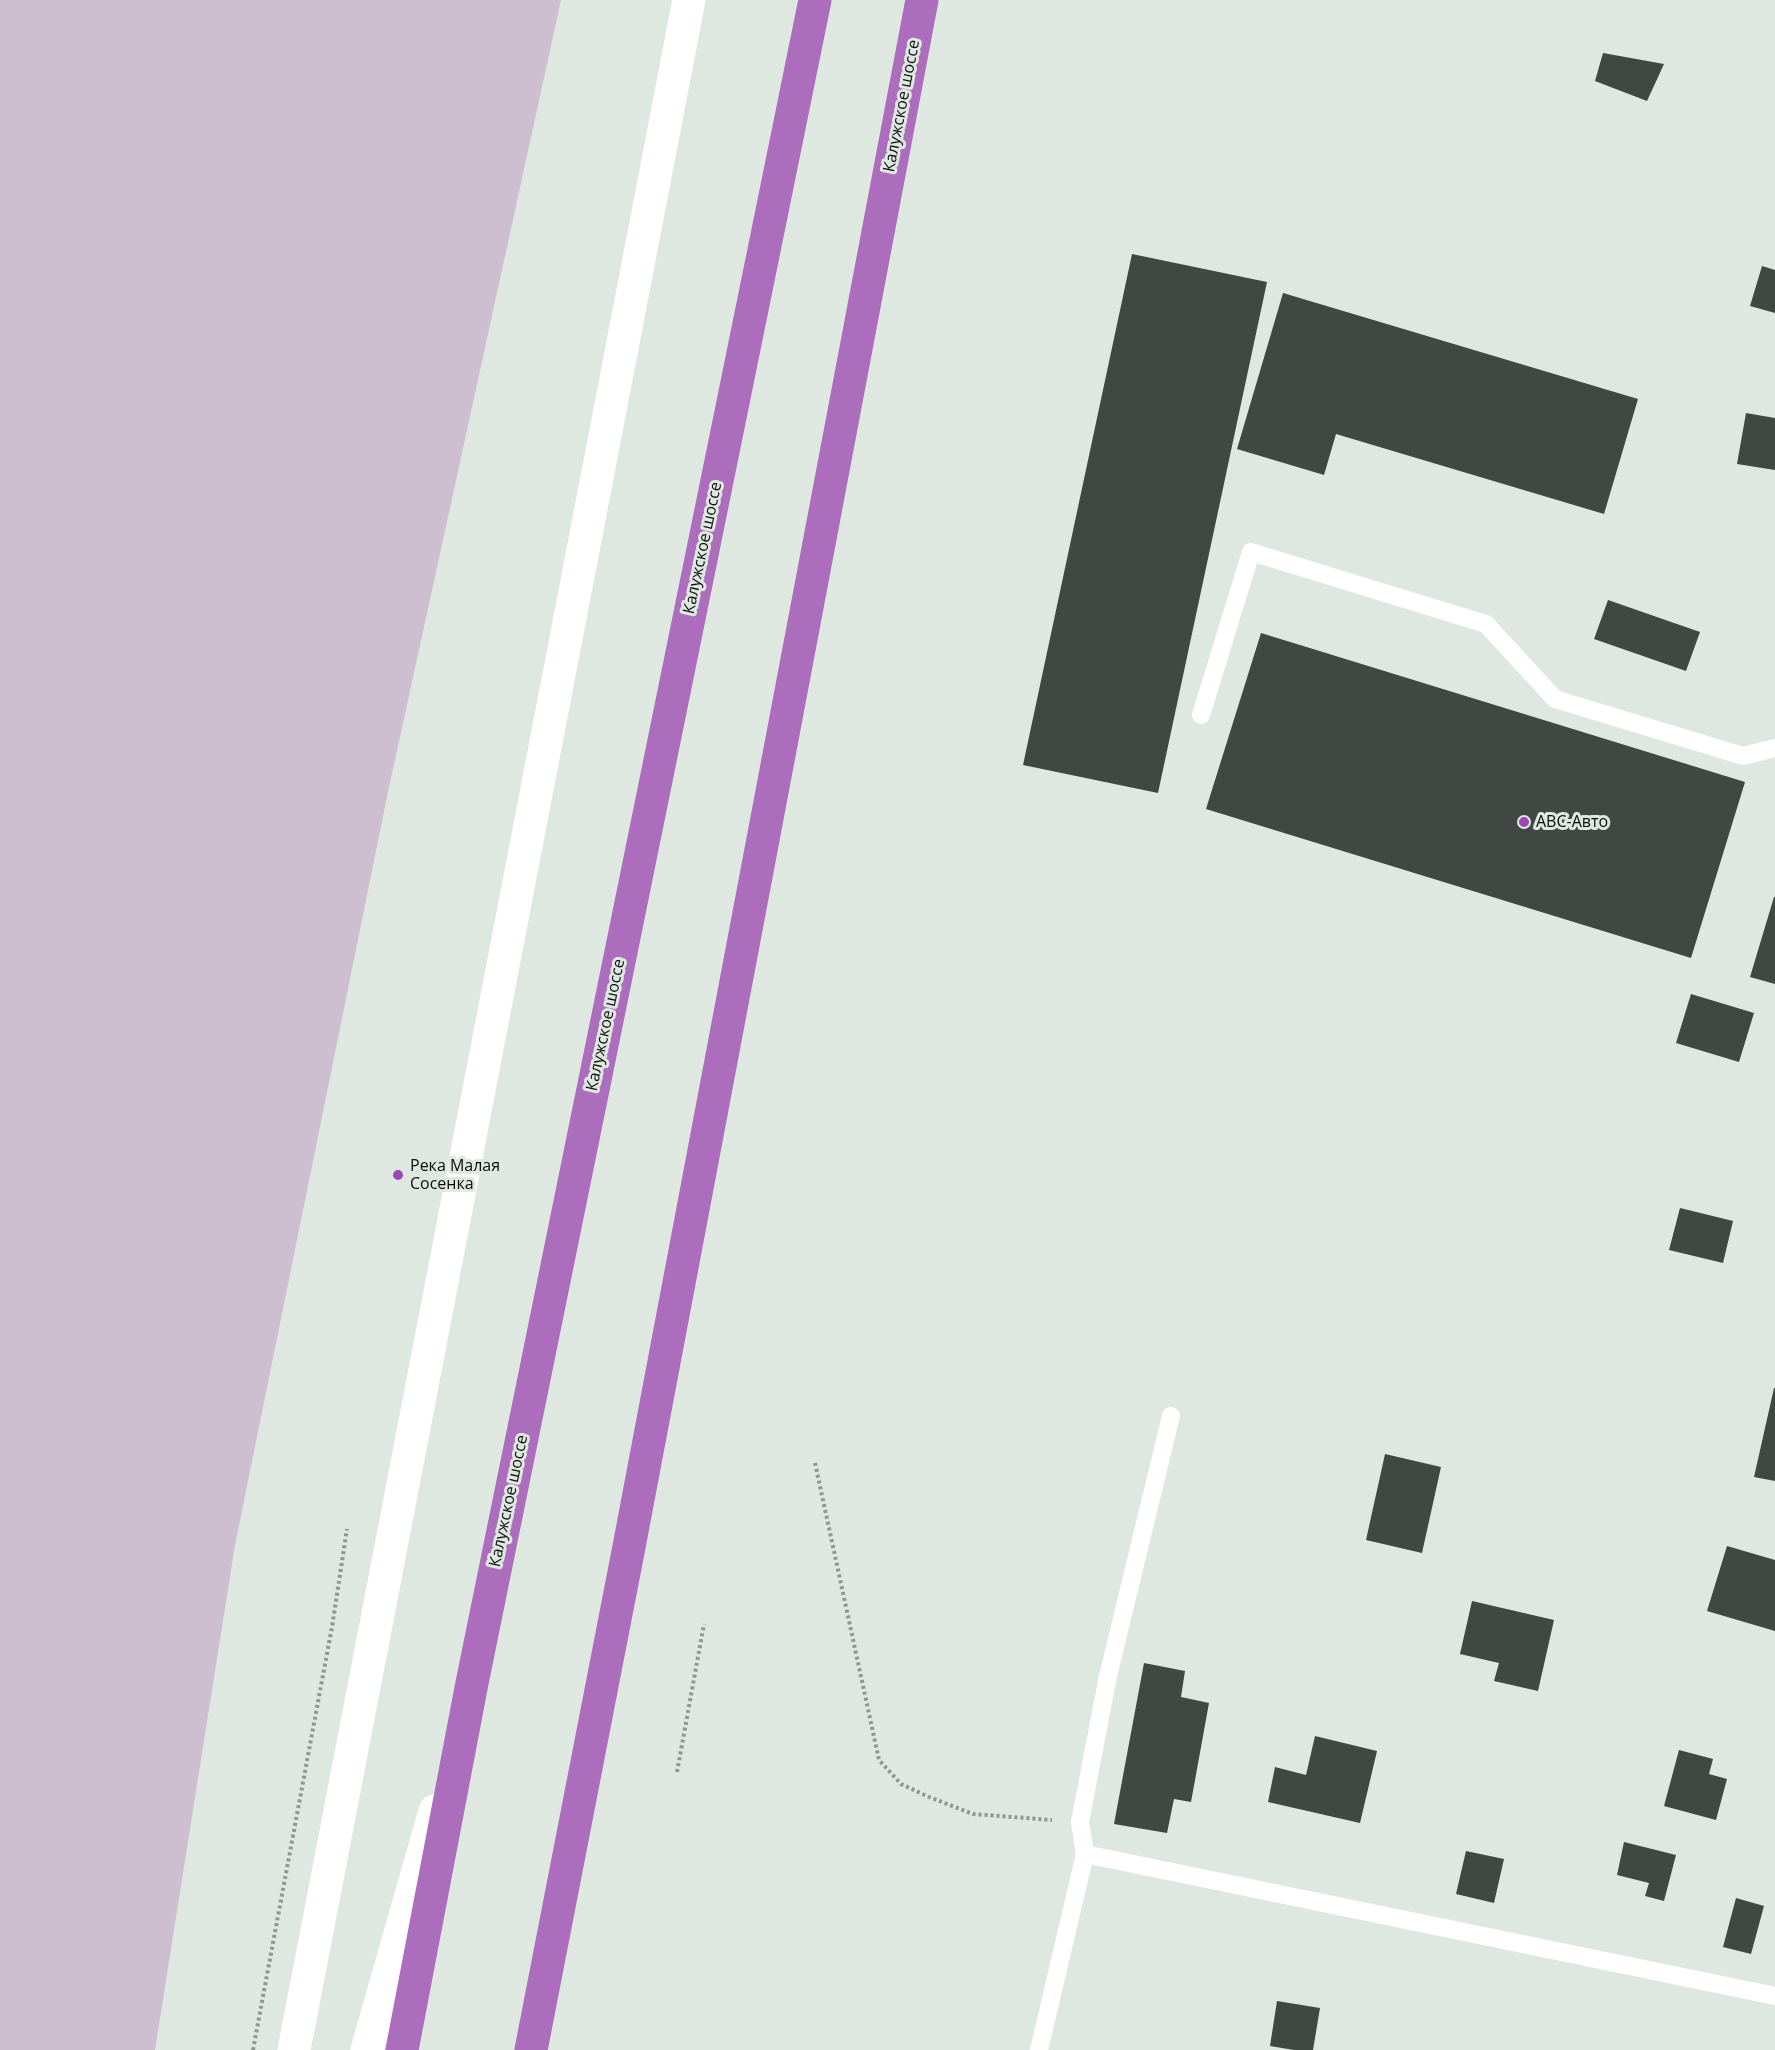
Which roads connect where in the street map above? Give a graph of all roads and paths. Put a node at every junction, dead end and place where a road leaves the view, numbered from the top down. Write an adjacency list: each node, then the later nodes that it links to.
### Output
1 (688, 0): 16 (main road)
2 (815, 0): 10 (highway, Калужское шоссе)
3 (922, 0): 19 (highway, Калужское шоссе)
4 (1201, 715): 5 (lane)
5 (1775, 748)
6 (1171, 1416): 12 (lane)
7 (815, 1463): 12 (path)
8 (347, 1529): 15 (path)
9 (704, 1624): 11 (path)
10 (472, 1683): 17 (main road); 18 (highway, Калужское шоссе)
11 (677, 1772)
12 (1080, 1822): 13 (lane)
13 (1085, 1854): 14 (lane); 20 (lane)
14 (1775, 1996)
15 (253, 2050)
16 (294, 2050)
17 (367, 2050)
18 (402, 2050)
19 (531, 2050)
20 (1039, 2050)

